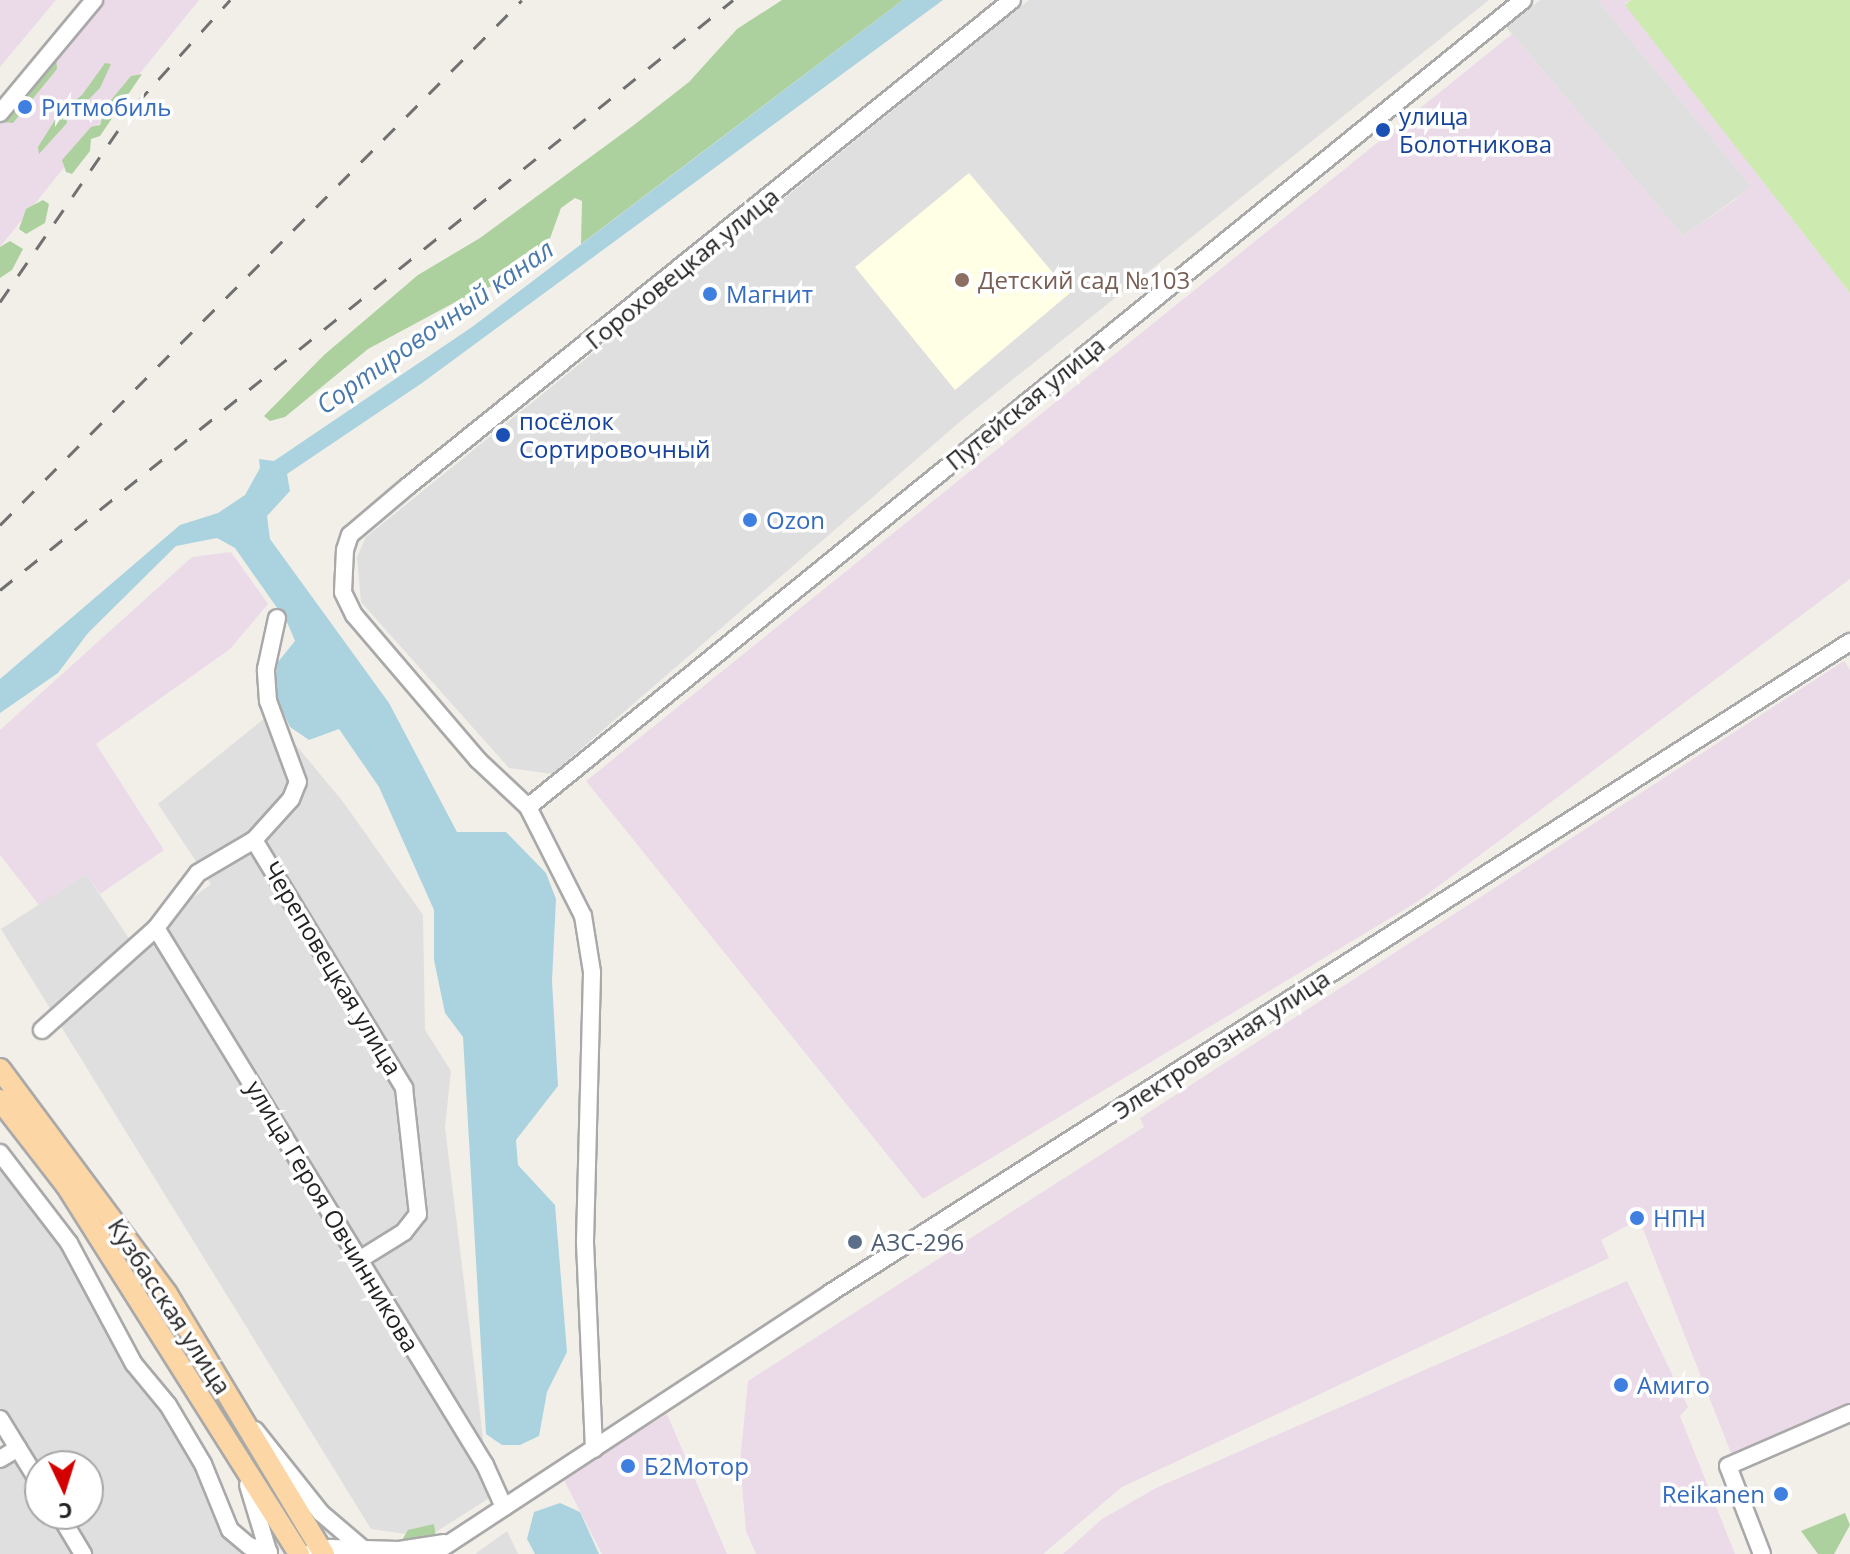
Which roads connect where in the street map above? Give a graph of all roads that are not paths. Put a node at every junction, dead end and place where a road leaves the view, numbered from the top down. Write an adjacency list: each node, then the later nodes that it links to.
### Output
1 (94, 0): 4 (street)
2 (1012, 0): 7 (street, Гороховецкая улица)
3 (1523, 0): 7 (street, Путейская улица)
4 (0, 113)
5 (277, 618): 8 (street)
6 (1850, 642): 20 (street, Электровозная улица)
7 (528, 807): 20 (street)
8 (254, 840): 9 (street); 14 (street, Череповецкая улица)
9 (156, 928): 10 (street); 14 (street, улица Героя Овчинникова)
10 (42, 1030)
11 (0, 1069): 16 (main road, Кузбасская улица)
12 (0, 1100): 18 (main road, Кузбасская улица)
13 (0, 1153): 28 (street, Кузбасская улица)
14 (359, 1260): 23 (street, улица Героя Овчинникова)
15 (1850, 1413): 31 (street)
16 (243, 1418): 26 (street); 27 (main road, Кузбасская улица)
17 (0, 1419): 19 (street)
18 (223, 1428): 28 (street); 30 (main road, Кузбасская улица)
19 (18, 1448): 21 (street); 22 (street)
20 (594, 1449): 23 (street, Электровозная улица)
21 (24, 1458)
22 (0, 1459)
23 (504, 1507): 25 (street, Электровозная улица)
24 (69, 1530): 29 (street)
25 (439, 1548): 26 (street)
26 (367, 1551): 27 (street)
27 (318, 1552)
28 (269, 1553)
29 (83, 1554)
30 (299, 1554)
31 (1762, 1554)

